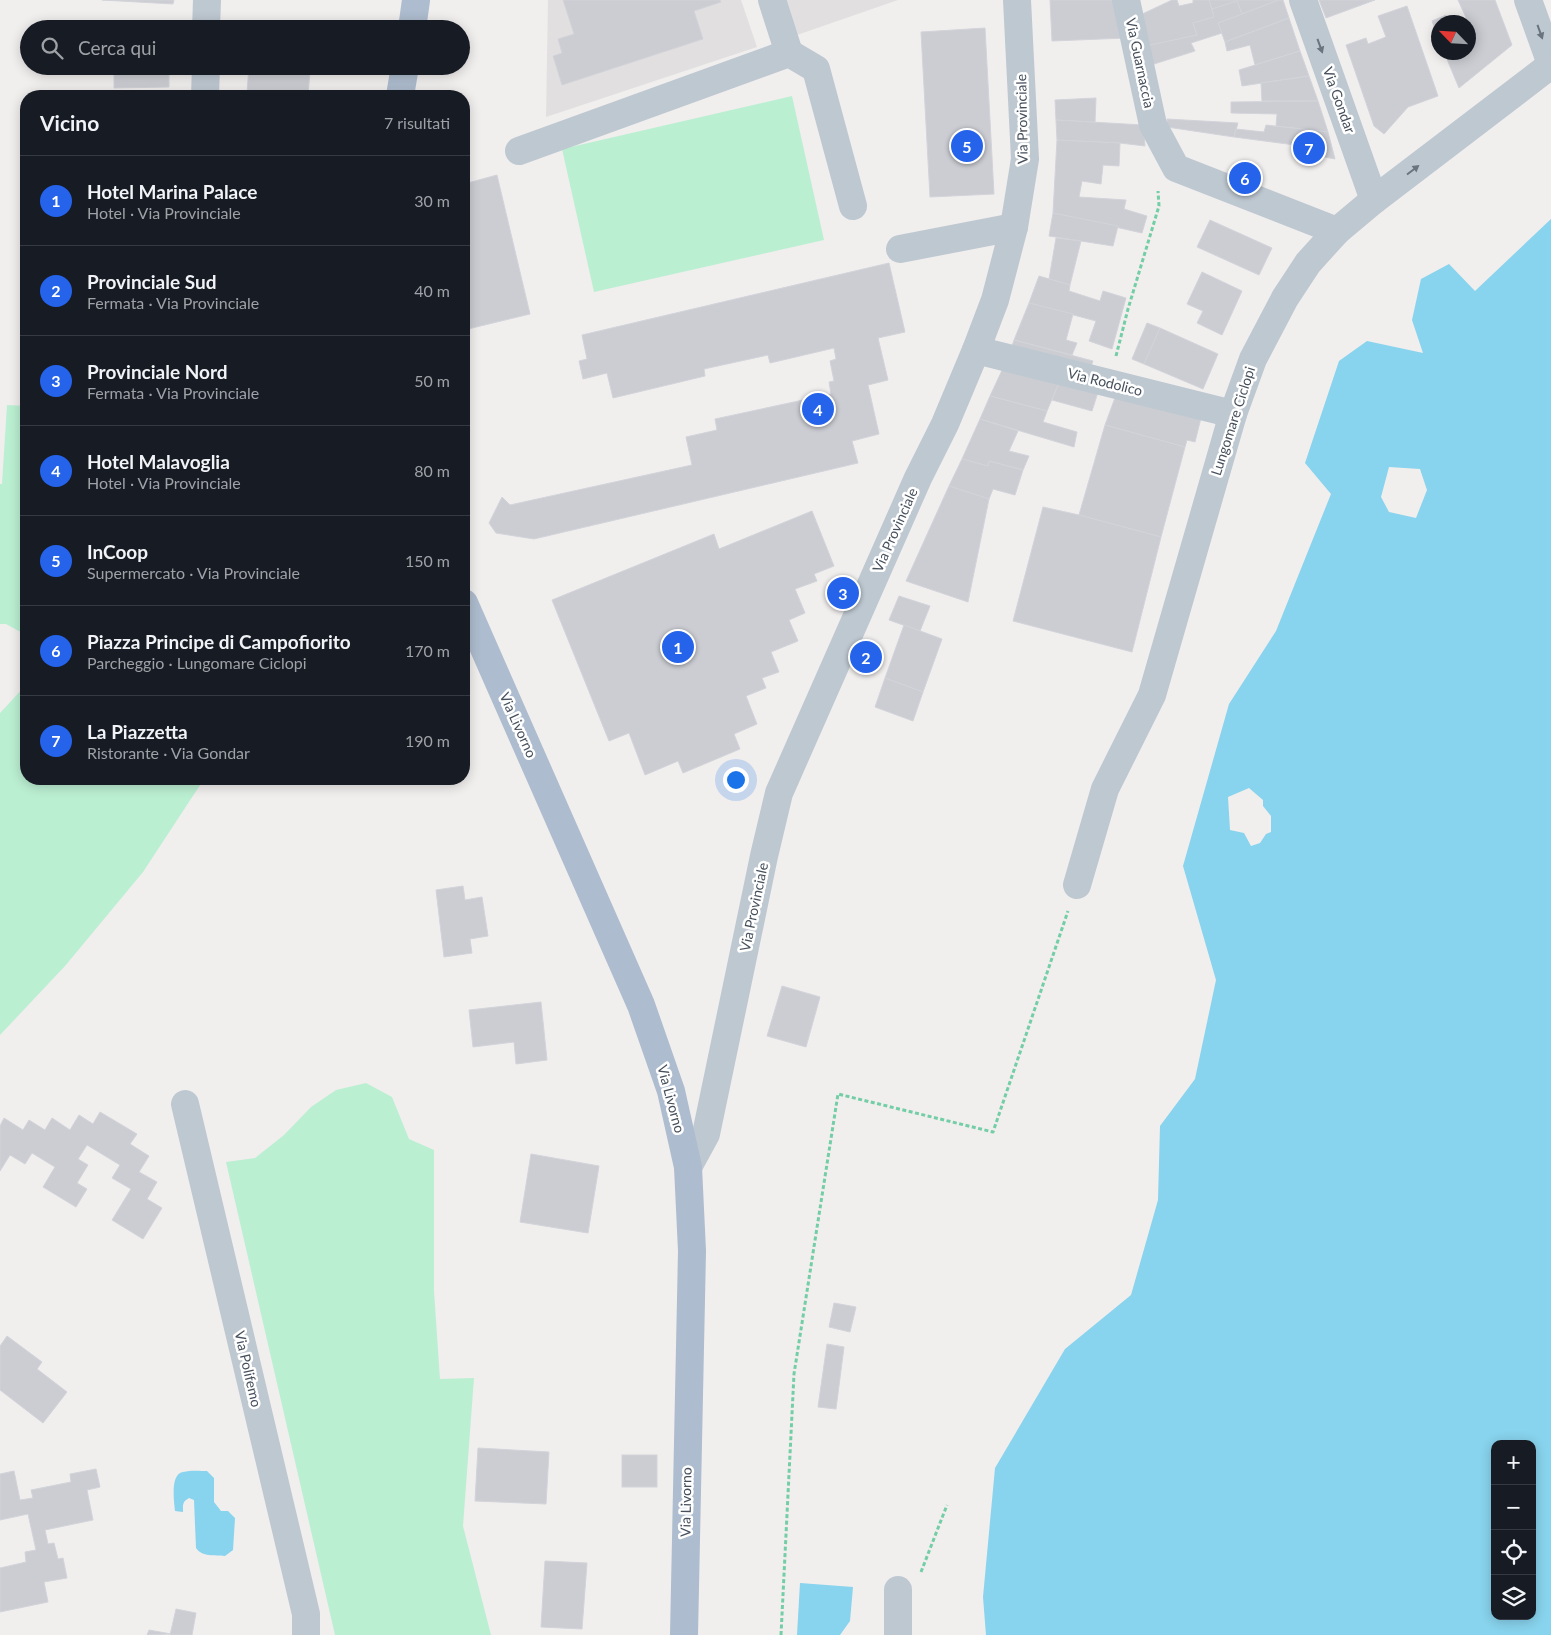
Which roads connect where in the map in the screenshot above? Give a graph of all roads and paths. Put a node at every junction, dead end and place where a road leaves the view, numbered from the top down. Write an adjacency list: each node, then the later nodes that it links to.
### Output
1 (206, 0): 8 (street)
2 (416, 0): 9 (main road)
3 (1017, 0): 20 (street, Via Provinciale)
4 (1126, 0): 21 (street, Via Guarnaccia)
5 (1303, 0): 18 (street, Via Gondar, one-way to 18)
6 (1528, 0): 11 (street, one-way to 11)
7 (775, 11): 10 (street)
8 (206, 20)
9 (413, 20)
10 (789, 53): 16 (street); 19 (street)
11 (1551, 64): 18 (street, Lungomare Ciclopi, one-way to 11)
12 (206, 75): 14 (street)
13 (404, 75): 15 (main road)
14 (205, 90)
15 (401, 90)
16 (519, 151)
17 (1158, 188): 24 (path)
18 (1374, 200): 21 (street, Lungomare Ciclopi)
19 (853, 206)
20 (1014, 227): 22 (street); 23 (street, Via Provinciale)
21 (1337, 231): 25 (street, Lungomare Ciclopi)
22 (900, 249)
23 (976, 350): 24 (street, Via Rodolico); 29 (street, Via Provinciale)
24 (1110, 383): 25 (street, Via Rodolico)
25 (1233, 414): 27 (street, Lungomare Ciclopi)
26 (470, 617): 29 (main road, Via Livorno)
27 (1077, 885): 34 (path)
28 (185, 1104): 32 (street, Via Polifemo)
29 (688, 1167): 33 (main road, Via Livorno)
30 (947, 1505): 31 (path)
31 (908, 1584): 35 (street)
32 (306, 1635)
33 (684, 1635)
34 (781, 1635)
35 (898, 1635)

